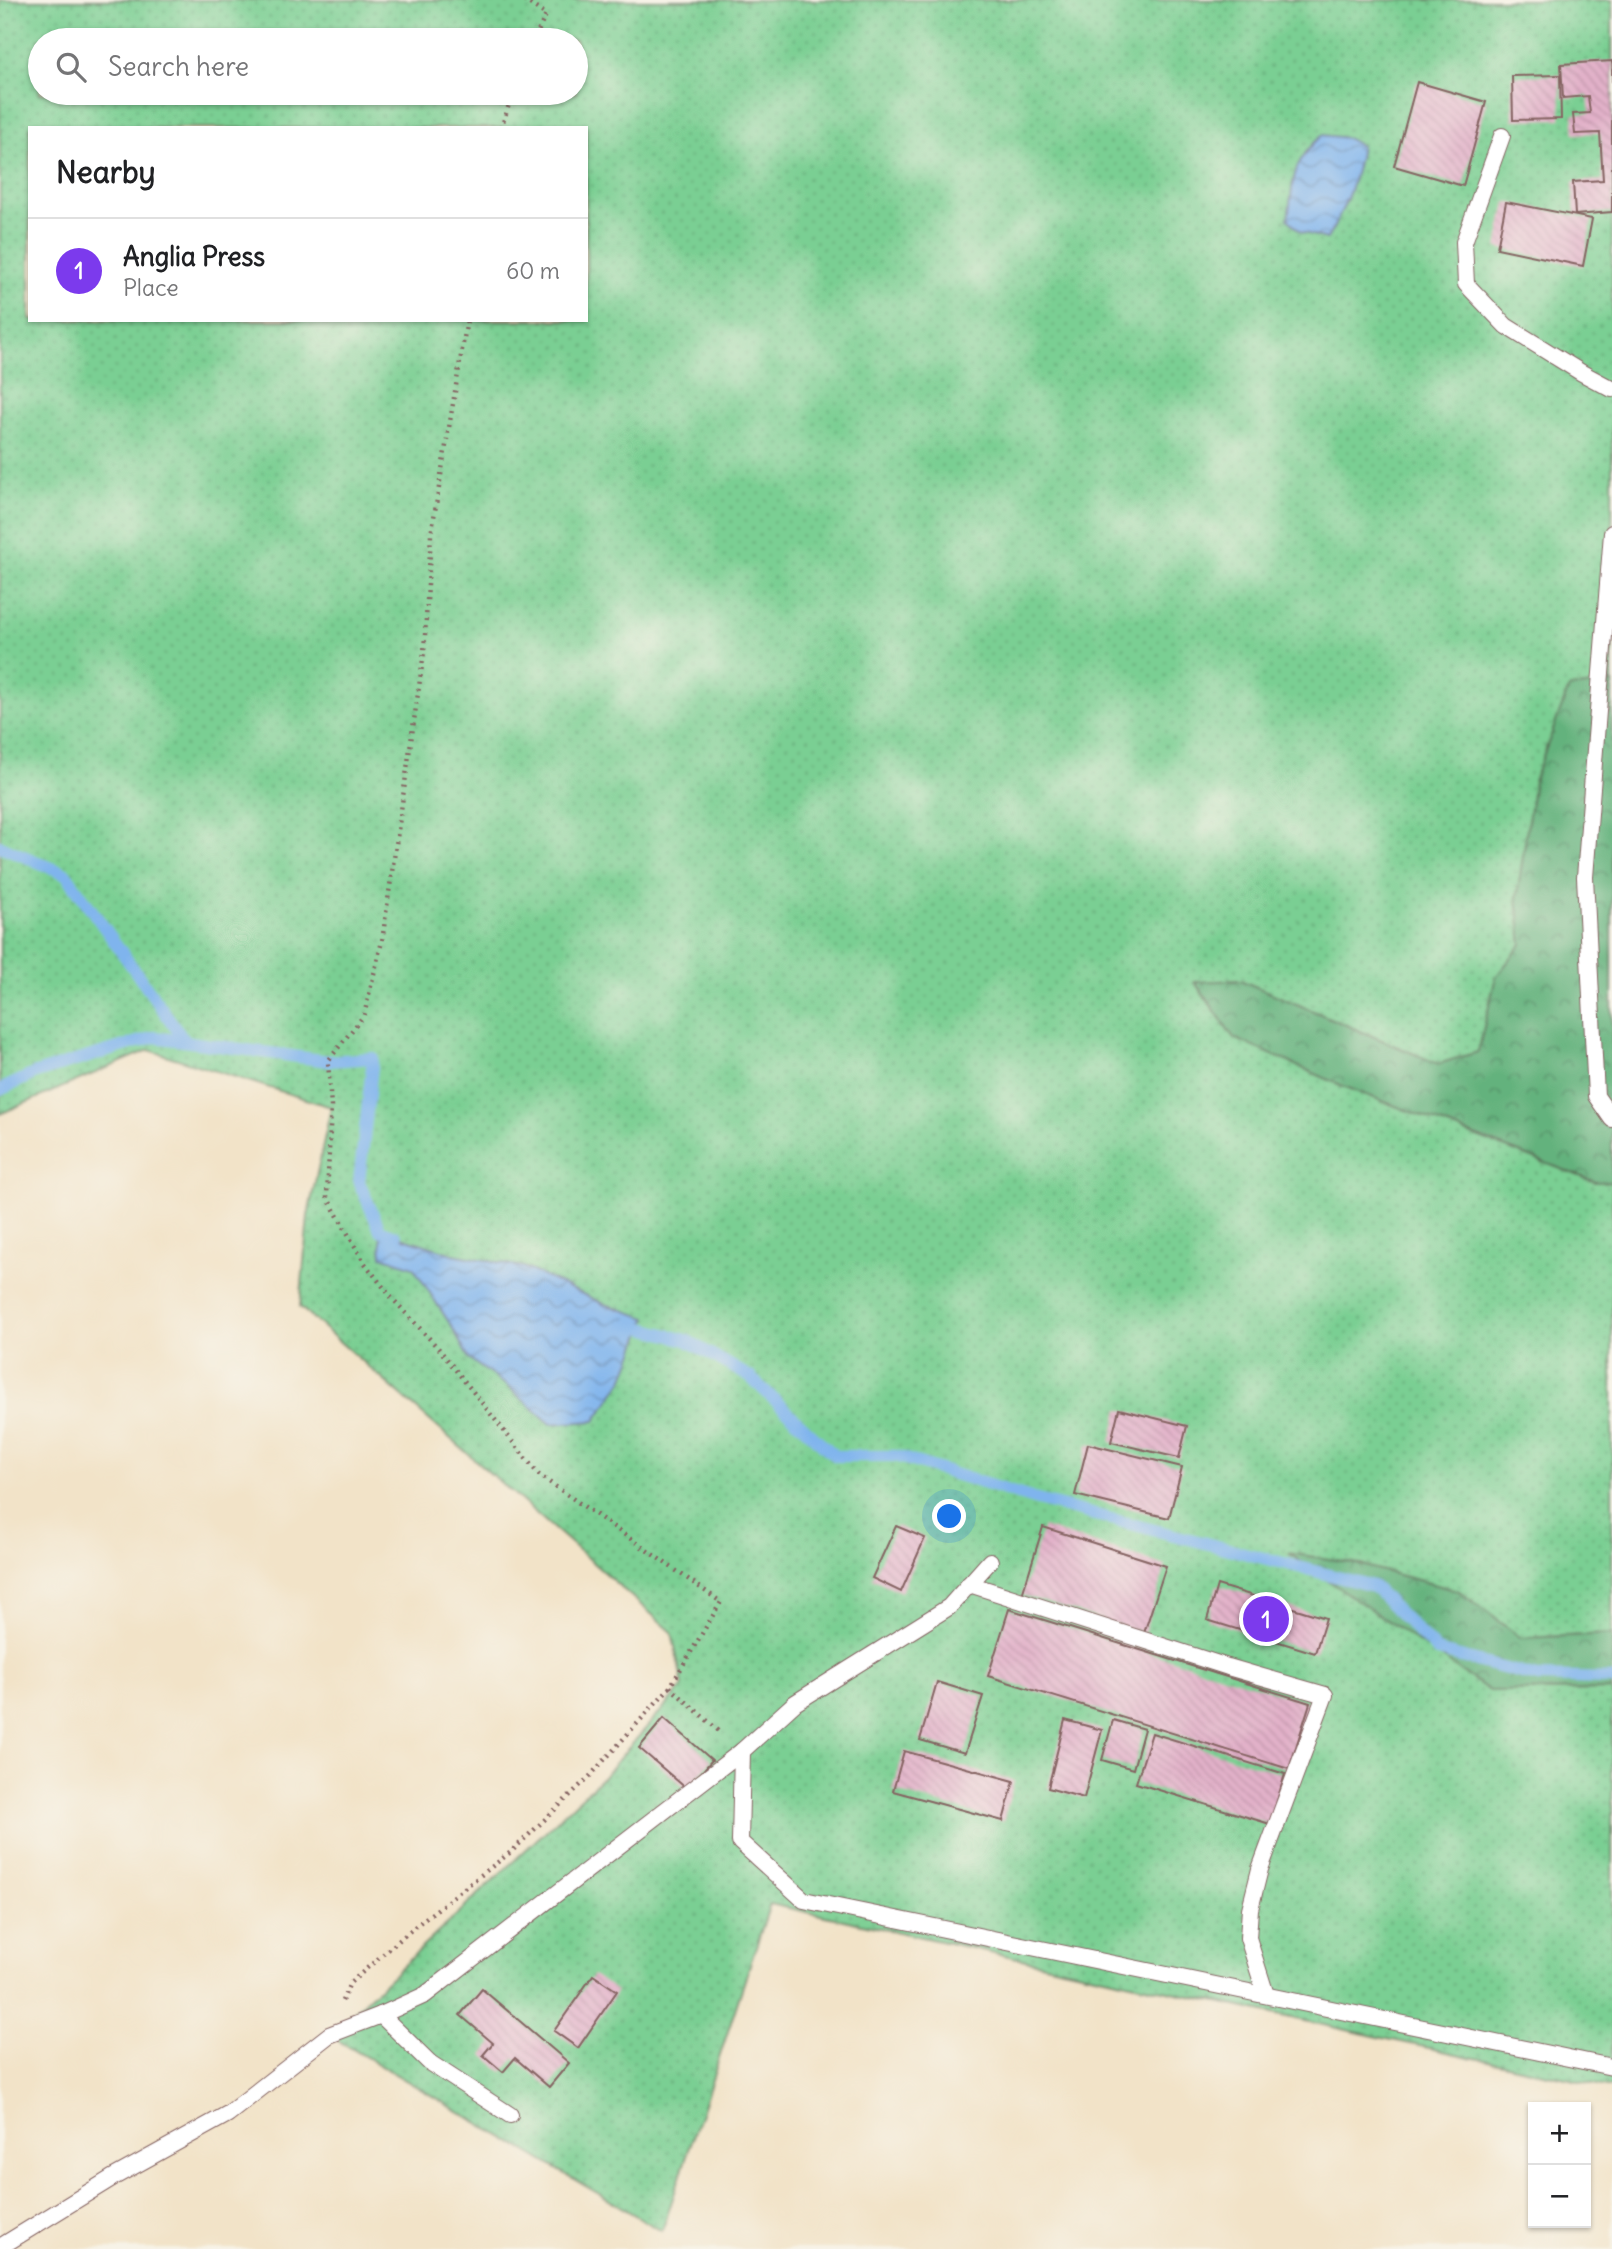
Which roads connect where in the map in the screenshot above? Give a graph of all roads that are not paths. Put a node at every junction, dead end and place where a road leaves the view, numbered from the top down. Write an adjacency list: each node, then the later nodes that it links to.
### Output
1 (1502, 136): 2 (lane)
2 (1612, 389)
3 (1612, 533): 4 (lane)
4 (1612, 1119)
5 (990, 1561): 6 (lane)
6 (969, 1584): 7 (lane); 8 (lane)
7 (742, 1751): 8 (lane); 9 (lane)
8 (1266, 1995): 10 (lane)
9 (381, 2015): 11 (lane); 12 (lane)
10 (1612, 2067)
11 (510, 2115)
12 (0, 2248)

